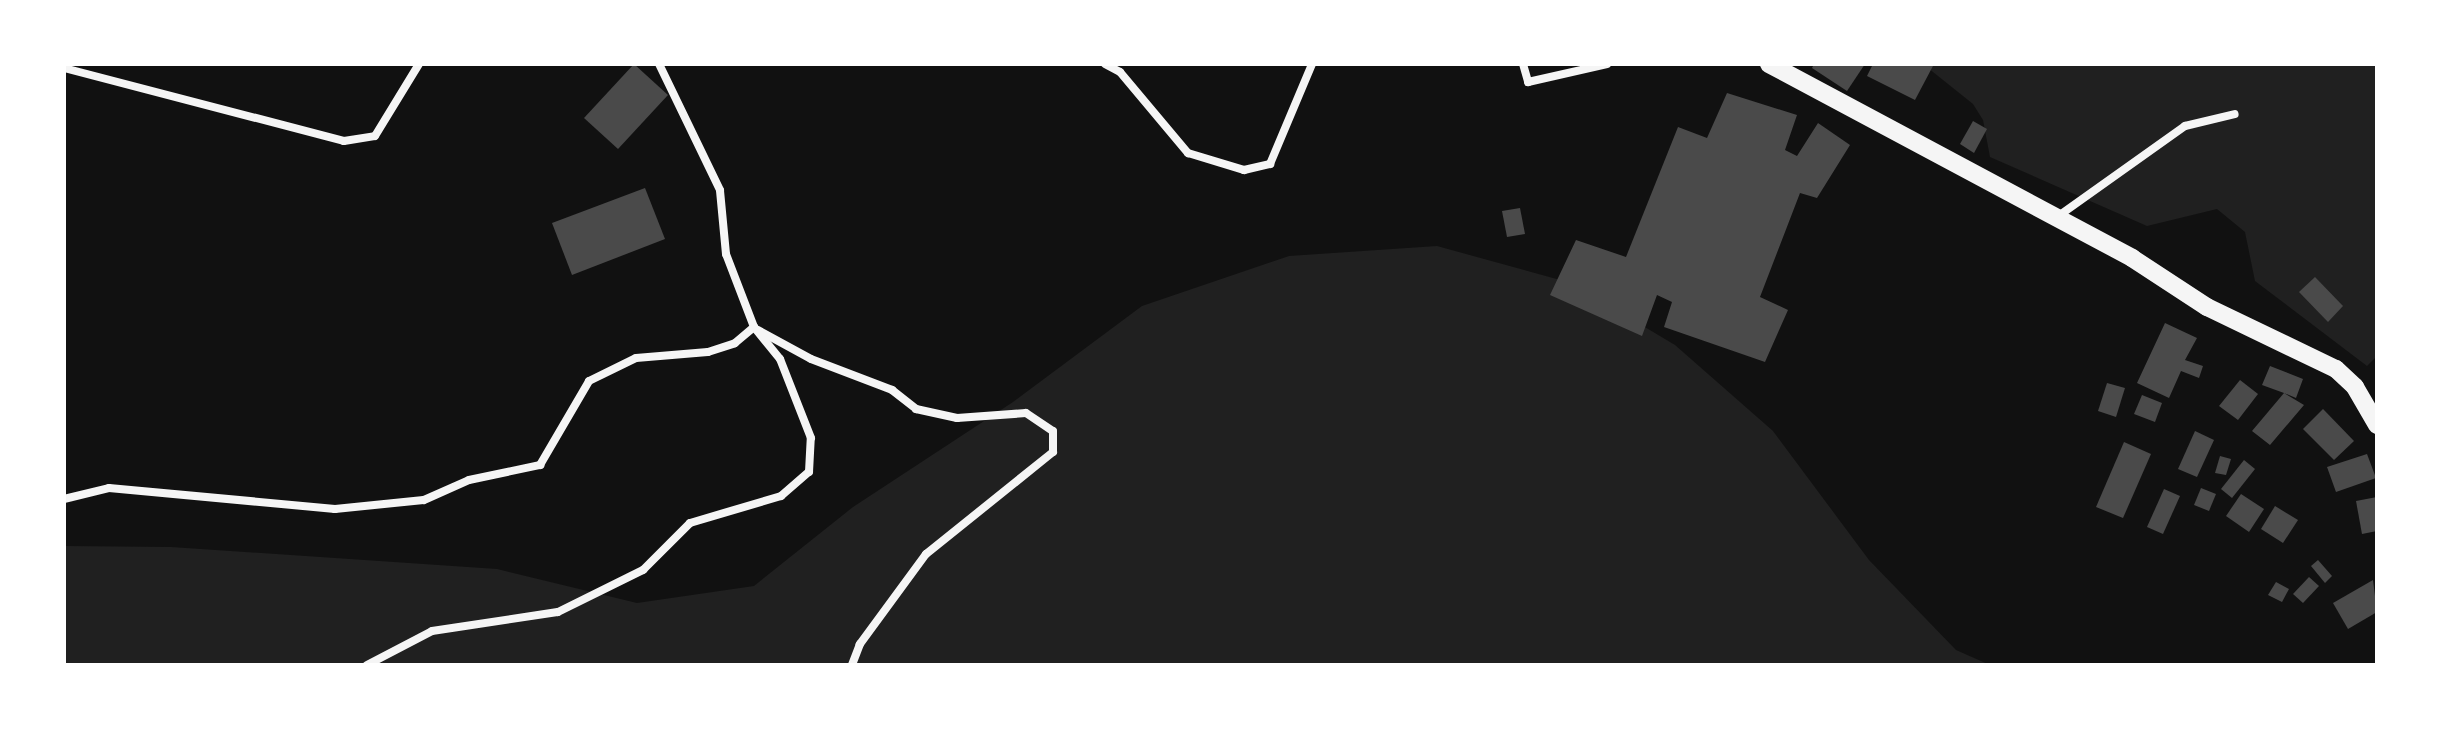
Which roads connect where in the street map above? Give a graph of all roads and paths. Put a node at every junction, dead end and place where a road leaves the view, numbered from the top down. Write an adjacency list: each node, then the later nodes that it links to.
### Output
1 (419, 64): 8 (street)
2 (659, 64): 11 (street)
3 (1105, 64): 4 (street)
4 (1312, 64)
5 (1523, 64): 6 (street)
6 (1607, 64)
7 (1769, 64): 10 (main road)
8 (64, 68)
9 (2235, 114): 10 (street)
10 (2056, 218): 12 (main road)
11 (754, 327): 13 (street); 14 (street); 15 (street)
12 (2377, 425)
13 (64, 499)
14 (367, 665)
15 (852, 665)

